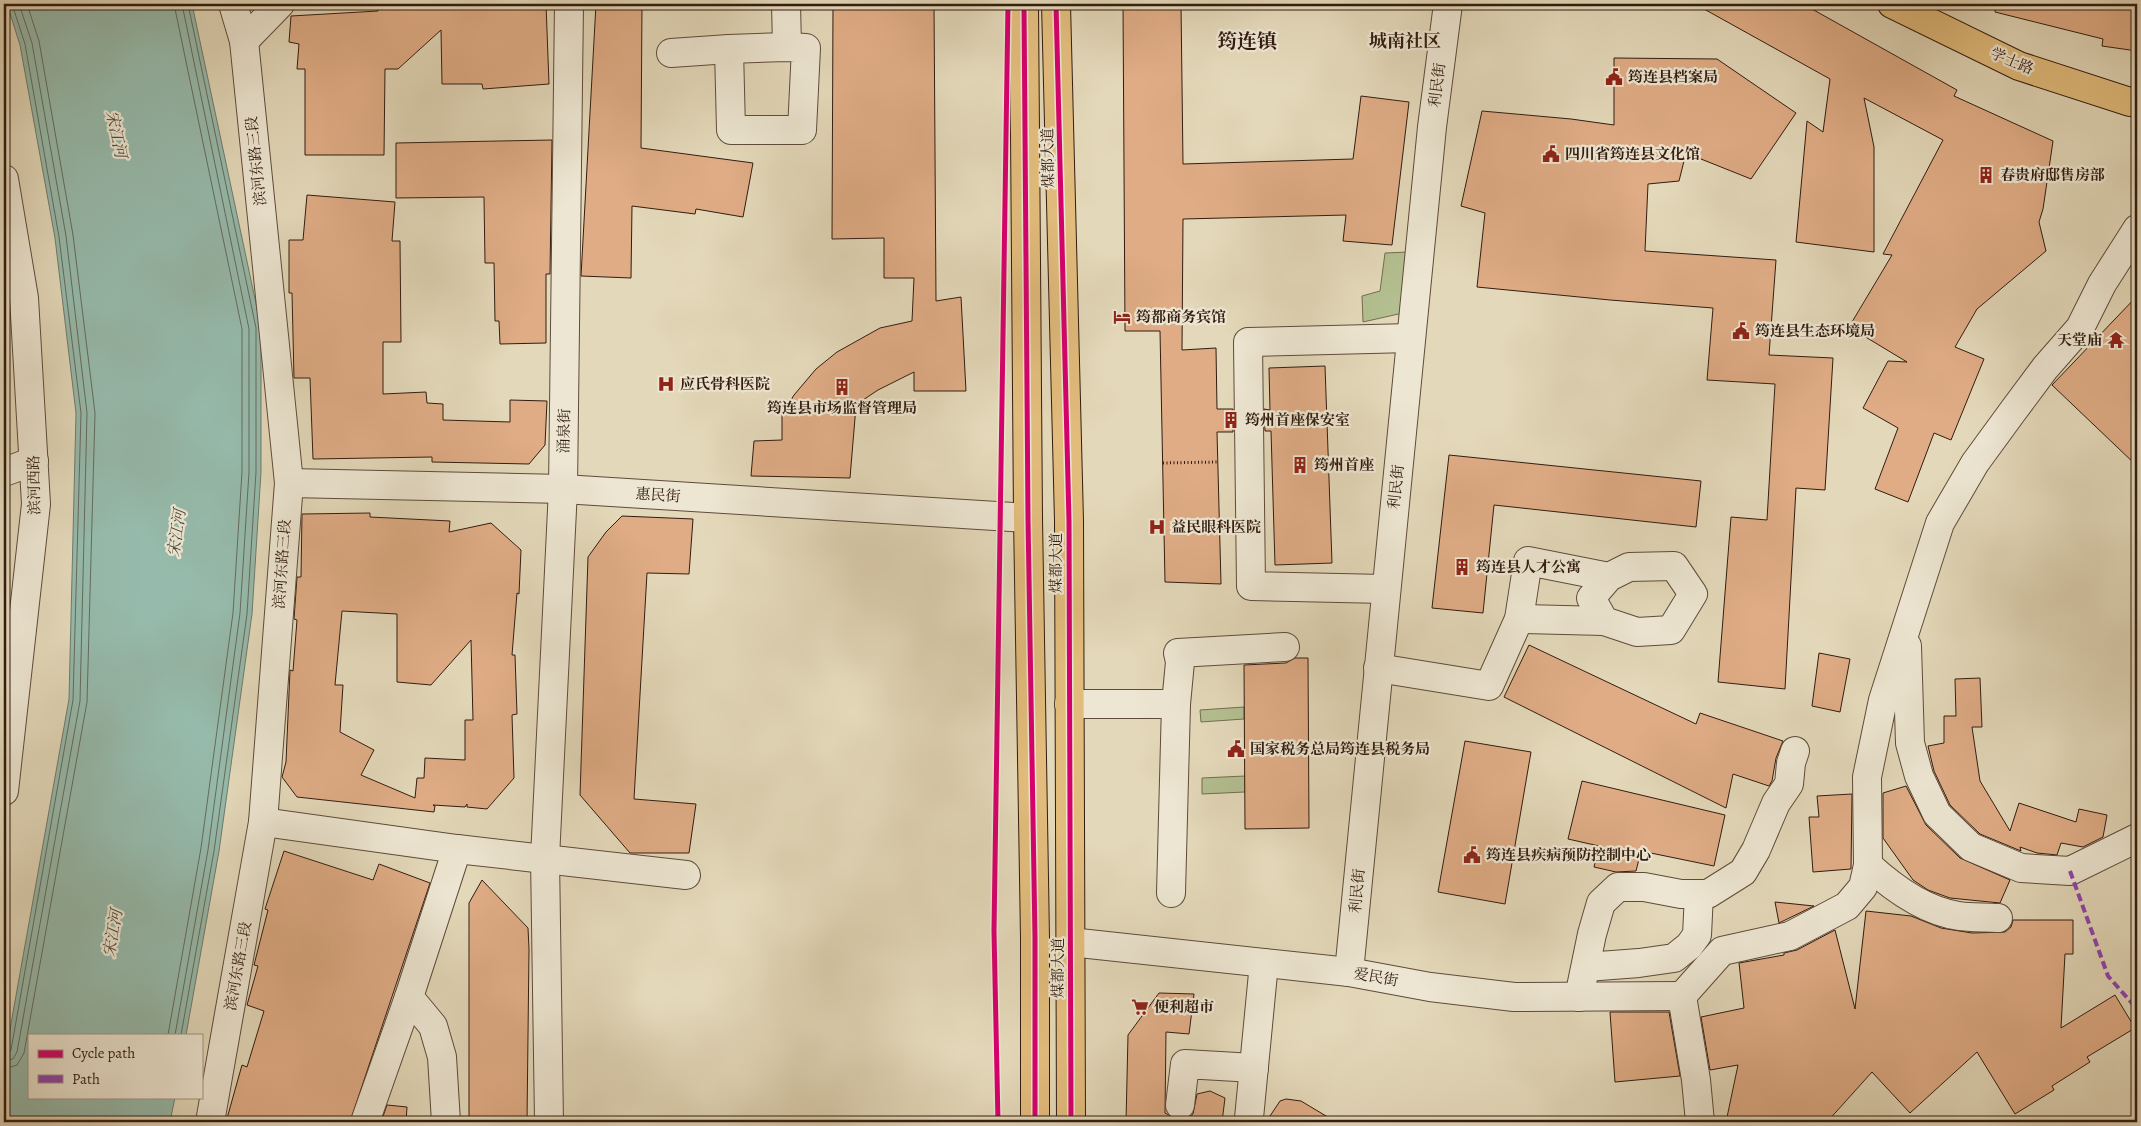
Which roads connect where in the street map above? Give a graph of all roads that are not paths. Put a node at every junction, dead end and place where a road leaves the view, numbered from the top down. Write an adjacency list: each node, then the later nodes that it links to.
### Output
1 (233, 4): 9 (street, 滨河东路三段)
2 (280, 4): 9 (street)
3 (569, 4): 20 (street, 涌泉街)
4 (786, 4): 10 (street)
5 (1024, 4): 21 (main road, 煤都大道)
6 (1056, 4): 29 (main road, 煤都大道)
7 (1448, 4): 16 (street, 利民街)
8 (1892, 4): 13 (main road, 学士路)
9 (244, 41): 19 (street, 滨河东路三段)
10 (787, 47): 11 (street); 11 (street)
11 (729, 49): 12 (street)
12 (671, 53)
13 (2137, 102)
14 (4, 179): 17 (street, 滨河西路)
15 (2137, 229): 26 (street)
16 (1411, 338): 23 (street, 利民街); 23 (street)
17 (34, 461): 18 (street); 32 (street, 滨河西路)
18 (4, 472)
19 (288, 483): 20 (street, 惠民街); 33 (street, 滨河东路三段)
20 (563, 489): 21 (street, 惠民街); 36 (street, 涌泉街)
21 (1028, 518): 42 (main road, 煤都大道)
22 (1609, 577): 24 (street); 25 (street); 25 (street)
23 (1386, 588): 28 (street, 利民街)
24 (1519, 619): 25 (street); 28 (street)
25 (1604, 621)
26 (1906, 625): 34 (street); 37 (street)
27 (1285, 647): 30 (street)
28 (1378, 668): 46 (street, 利民街)
29 (1070, 704): 30 (street); 43 (main road, 煤都大道)
30 (1176, 704): 39 (street)
31 (1795, 751): 40 (street)
32 (4, 791)
33 (263, 822): 35 (street); 53 (street, 滨河东路三段)
34 (2137, 838)
35 (457, 849): 36 (street); 48 (street)
36 (544, 858): 38 (street); 56 (street, 涌泉街)
37 (1868, 865): 41 (street); 47 (street)
38 (686, 875)
39 (1172, 893)
40 (1699, 894): 45 (street); 45 (street)
41 (1998, 918)
42 (1035, 938): 43 (main road); 57 (main road, 煤都大道)
43 (1070, 942): 44 (street, 爱民街); 58 (main road, 煤都大道)
44 (1264, 963): 46 (street, 爱民街); 50 (street)
45 (1586, 966): 49 (street)
46 (1349, 972): 49 (street, 爱民街)
47 (1682, 996): 49 (street, 爱民街); 59 (street)
48 (409, 997): 54 (street); 55 (street)
49 (1579, 997)
50 (1254, 1068): 51 (street); 52 (street)
51 (1180, 1105)
52 (1249, 1118)
53 (210, 1122)
54 (365, 1122)
55 (446, 1122)
56 (549, 1122)
57 (1035, 1122)
58 (1071, 1122)
59 (1700, 1122)

